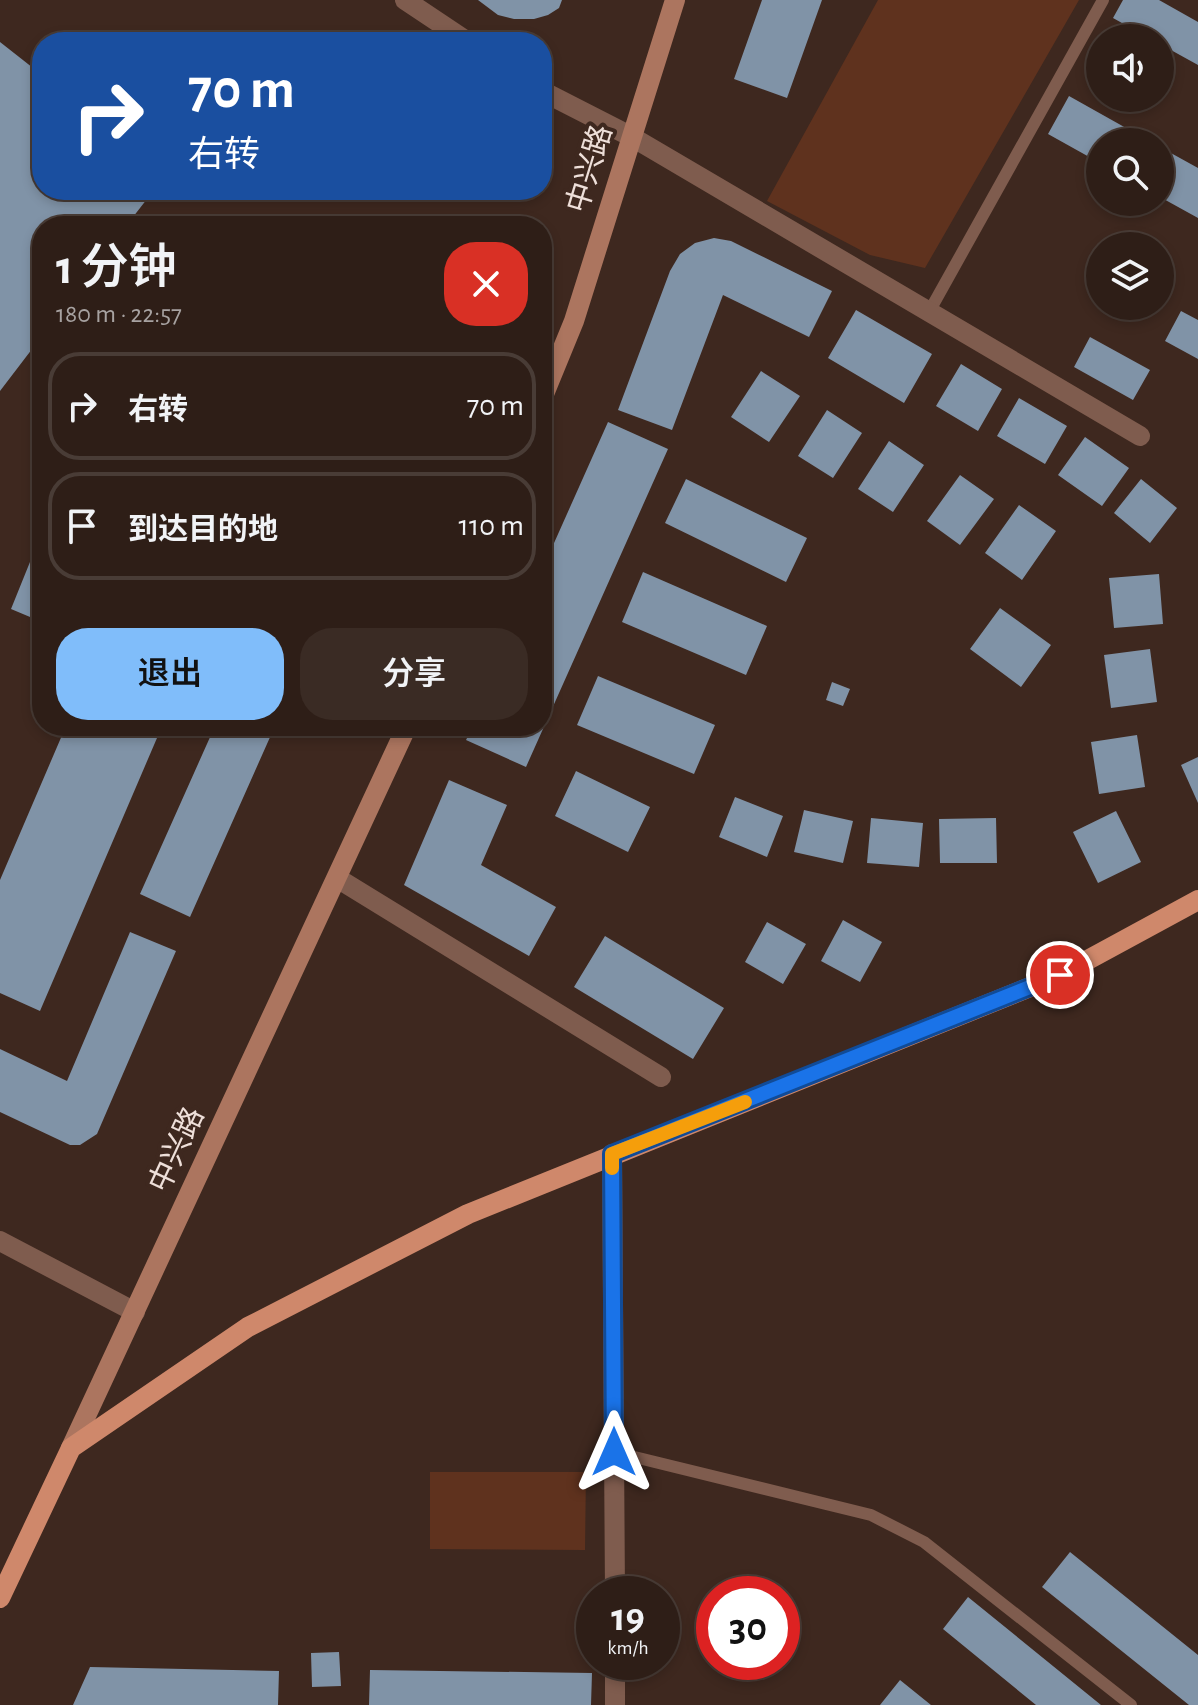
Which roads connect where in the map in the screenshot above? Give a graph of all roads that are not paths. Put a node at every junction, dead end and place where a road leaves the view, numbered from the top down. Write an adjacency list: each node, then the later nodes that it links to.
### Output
1 (405, 0): 4 (street)
2 (675, 0): 6 (main road, 中兴路)
3 (1103, 0): 7 (lane)
4 (453, 32)
5 (552, 96): 6 (street)
6 (632, 137): 7 (street); 8 (main road, 中兴路)
7 (929, 312): 9 (street)
8 (552, 375)
9 (1140, 436)
10 (402, 736): 11 (main road, 中兴路)
11 (337, 878): 13 (street); 16 (main road, 中兴路)
12 (1198, 900): 14 (main road)
13 (661, 1077)
14 (612, 1154): 17 (main road); 18 (street)
15 (0, 1241): 16 (street)
16 (135, 1312): 17 (main road, 中兴路)
17 (71, 1448): 20 (main road, 中兴路)
18 (614, 1452): 19 (street); 23 (lane)
19 (615, 1576)
20 (0, 1598)
21 (615, 1680): 22 (street)
22 (615, 1705)
23 (1131, 1705)

